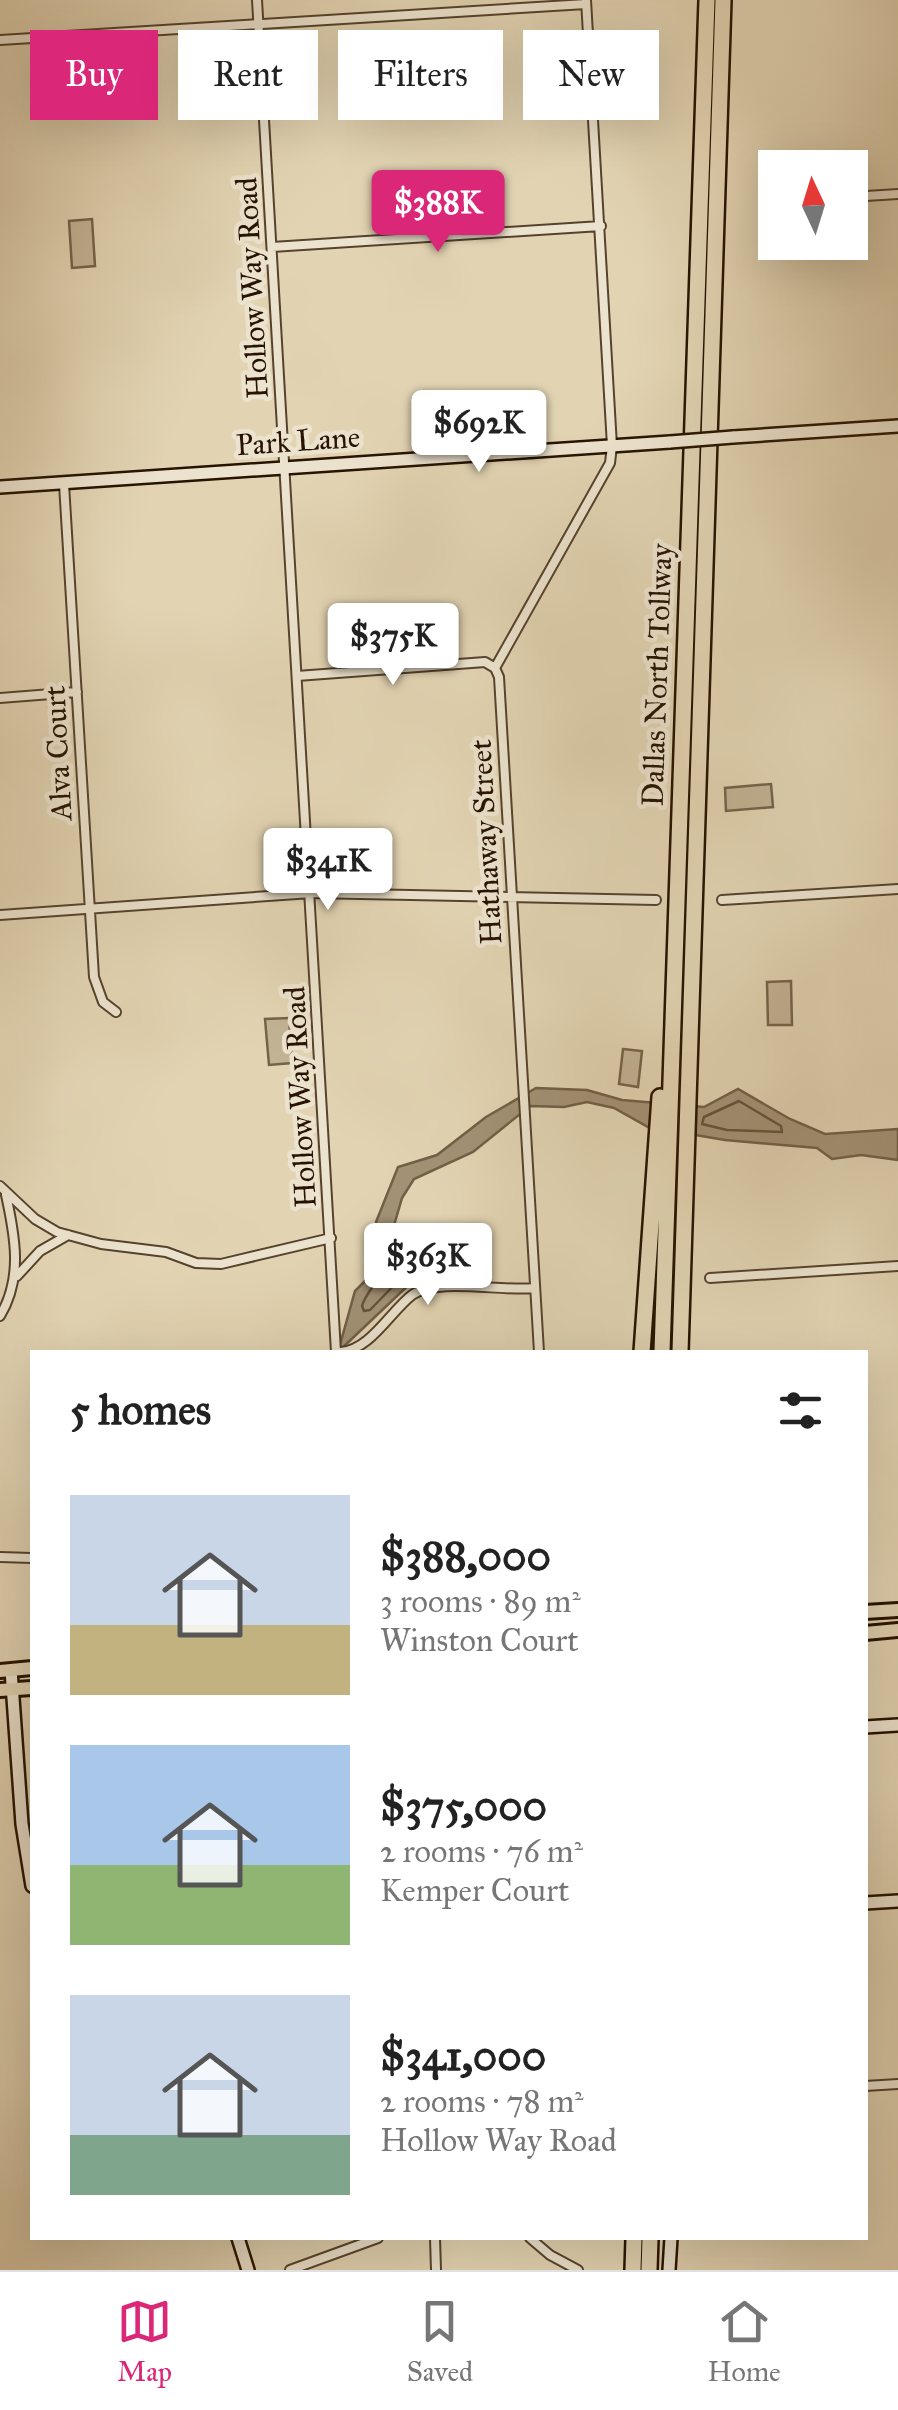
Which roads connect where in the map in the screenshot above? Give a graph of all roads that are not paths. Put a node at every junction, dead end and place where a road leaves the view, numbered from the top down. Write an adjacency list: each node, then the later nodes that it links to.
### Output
1 (256, 0): 5 (street, Hollow Way Road)
2 (707, 0): 28 (highway, Dallas North Tollway)
3 (586, 2): 5 (street); 9 (street)
4 (724, 5): 42 (highway, Dallas North Tollway)
5 (258, 24): 6 (street); 10 (street, Hollow Way Road)
6 (0, 40)
7 (898, 194): 8 (street)
8 (868, 196)
9 (600, 226): 10 (street); 12 (street)
10 (272, 246): 13 (street, Hollow Way Road)
11 (898, 426): 12 (street, Park Lane, bridge)
12 (612, 446): 13 (street, Park Lane); 16 (street)
13 (285, 467): 14 (street, Park Lane); 17 (street, Hollow Way Road)
14 (64, 484): 15 (street, Park Lane); 18 (street, Alva Court)
15 (0, 487)
16 (495, 668): 17 (street); 22 (street, Hathaway Street)
17 (298, 676): 21 (street, Hollow Way Road)
18 (77, 692): 19 (street); 25 (street, Alva Court)
19 (0, 698)
20 (898, 889): 24 (street)
21 (311, 893): 22 (street); 25 (street); 31 (street, Hollow Way Road)
22 (512, 900): 23 (street); 35 (street, Hathaway Street)
23 (656, 900)
24 (722, 900)
25 (89, 909): 26 (street); 27 (street, Alva Court)
26 (0, 916)
27 (116, 1012)
28 (671, 1014): 40 (highway); 41 (highway, Dallas North Tollway)
29 (3, 1188): 30 (street); 34 (street)
30 (68, 1236): 31 (street); 34 (street)
31 (331, 1238): 37 (street, Hollow Way Road)
32 (898, 1266): 33 (street)
33 (710, 1278)
34 (14, 1279): 36 (street)
35 (534, 1288): 38 (street); 39 (street, Hathaway Street)
36 (0, 1316)
37 (338, 1350)
38 (346, 1350)
39 (539, 1350)
40 (642, 1350)
41 (662, 1350)
42 (682, 1350)
43 (0, 1557): 44 (street)
44 (30, 1558)
45 (898, 1610): 46 (main road)
46 (868, 1612)
47 (898, 1630): 48 (main road)
48 (868, 1633)
49 (6, 1670): 50 (street)
50 (6, 1690): 53 (street)
51 (898, 1725): 52 (street)
52 (868, 1728)
53 (26, 1789): 54 (street)
54 (30, 1854)
55 (898, 1901): 56 (street)
56 (868, 1904)
57 (898, 2084): 58 (street)
58 (868, 2086)
59 (239, 2240): 66 (street)
60 (372, 2240): 67 (street)
61 (435, 2240): 68 (street)
62 (532, 2240): 69 (street)
63 (634, 2240): 70 (highway)
64 (650, 2240): 71 (highway)
65 (671, 2240): 72 (street)
66 (248, 2270)
67 (290, 2270)
68 (436, 2270)
69 (578, 2270)
70 (633, 2270)
71 (649, 2270)
72 (669, 2270)

